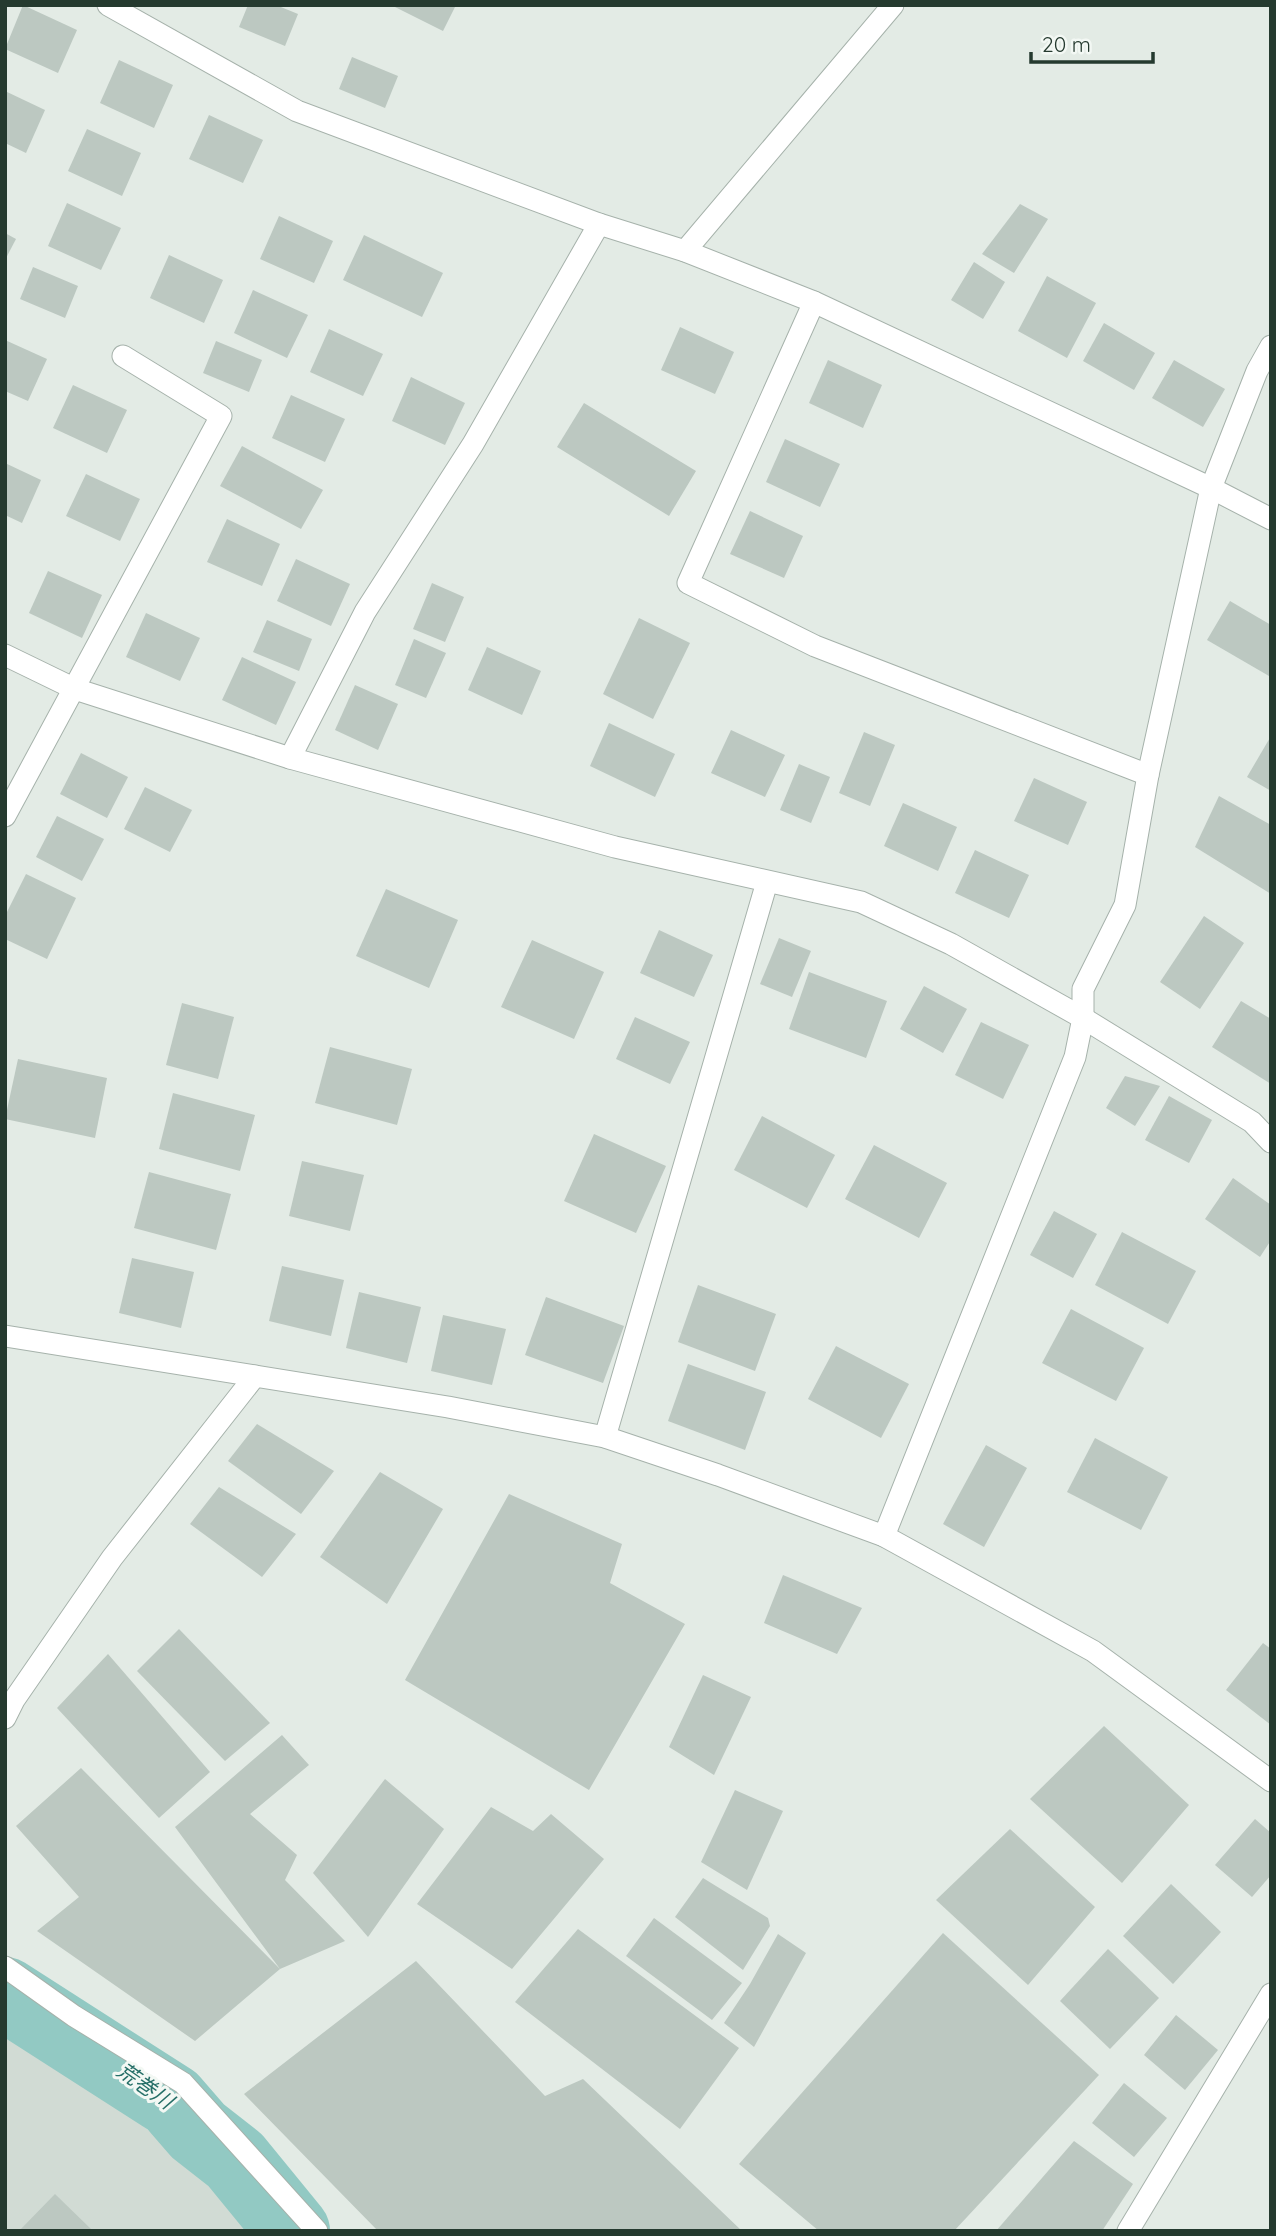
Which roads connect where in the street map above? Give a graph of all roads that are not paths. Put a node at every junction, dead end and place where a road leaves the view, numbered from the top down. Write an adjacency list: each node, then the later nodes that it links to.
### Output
1 (108, 5): 3 (street)
2 (893, 5): 4 (street)
3 (598, 224): 4 (street); 12 (street)
4 (685, 251): 5 (street)
5 (814, 302): 8 (street); 13 (street)
6 (1271, 346): 8 (street)
7 (123, 356): 11 (street)
8 (1211, 488): 9 (street); 13 (street)
9 (1271, 519)
10 (5, 655): 11 (street)
11 (75, 689): 12 (street); 14 (street)
12 (290, 758): 15 (street)
13 (1148, 775): 16 (street)
14 (5, 816)
15 (767, 882): 16 (street); 20 (street)
16 (1083, 1018): 17 (street); 21 (street)
17 (1271, 1142)
18 (5, 1336): 19 (street)
19 (255, 1376): 20 (street); 22 (street)
20 (605, 1437): 21 (street)
21 (884, 1536): 23 (street)
22 (5, 1718)
23 (1271, 1781)
24 (5, 1967): 26 (street)
25 (1271, 1994): 27 (street)
26 (317, 2231)
27 (1128, 2231)

